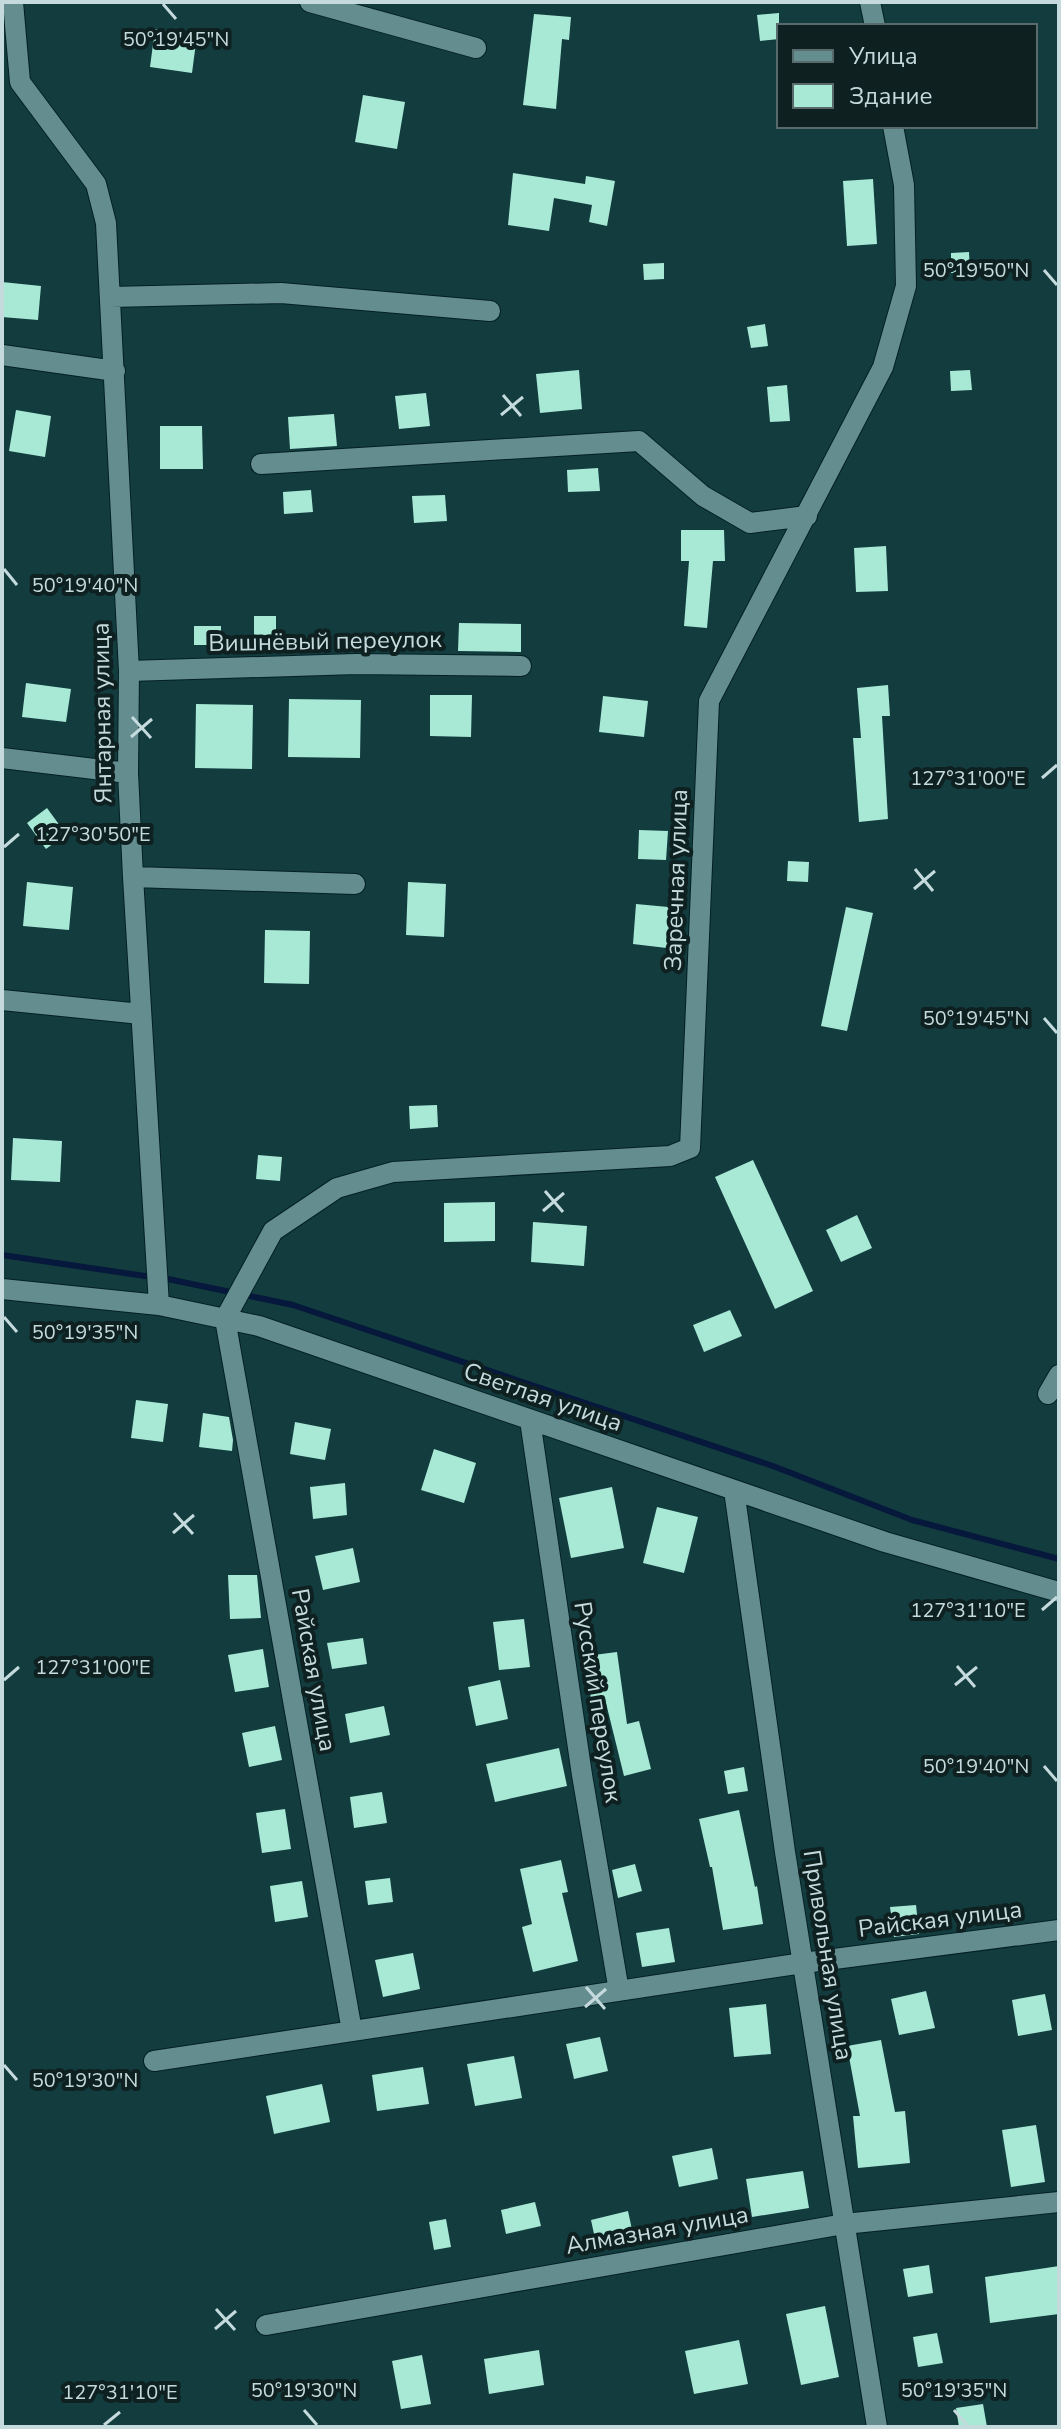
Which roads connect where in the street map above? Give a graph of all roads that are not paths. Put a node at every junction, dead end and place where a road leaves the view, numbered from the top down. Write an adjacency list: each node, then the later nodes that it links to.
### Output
1 (13, 2): 7 (street, Янтарная улица)
2 (310, 2): 5 (street)
3 (870, 2): 4 (street)
4 (875, 24)
5 (476, 48)
6 (893, 128): 12 (street, Заречная улица)
7 (111, 297): 8 (street); 10 (street, Янтарная улица)
8 (490, 311)
9 (2, 355): 10 (street)
10 (115, 371): 14 (street, Янтарная улица)
11 (261, 464): 12 (street)
12 (807, 516): 23 (street, Заречная улица)
13 (521, 666): 14 (street, Вишнёвый переулок)
14 (129, 671): 16 (street, Янтарная улица)
15 (2, 758): 16 (street)
16 (128, 773): 17 (street, Янтарная улица)
17 (133, 877): 18 (street); 20 (street, Янтарная улица)
18 (355, 884)
19 (2, 1000): 20 (street)
20 (141, 1014): 22 (street, Янтарная улица)
21 (2, 1289): 22 (street, Светлая улица)
22 (159, 1305): 23 (street, Светлая улица)
23 (225, 1319): 26 (street, Светлая улица); 32 (street, Райская улица)
24 (1059, 1375): 25 (street)
25 (1048, 1394)
26 (530, 1420): 27 (street, Светлая улица); 31 (street, Русский переулок)
27 (734, 1490): 28 (street, Светлая улица); 30 (street, Привольная улица)
28 (1059, 1592)
29 (1059, 1930): 30 (street, Райская улица)
30 (803, 1963): 31 (street, Райская улица); 35 (street, Привольная улица)
31 (619, 1991): 32 (street, Райская улица)
32 (352, 2031): 33 (street, Райская улица)
33 (154, 2061)
34 (1059, 2202): 35 (street, Алмазная улица)
35 (844, 2224): 36 (street, Алмазная улица); 37 (street, Привольная улица)
36 (266, 2325)
37 (877, 2427)

